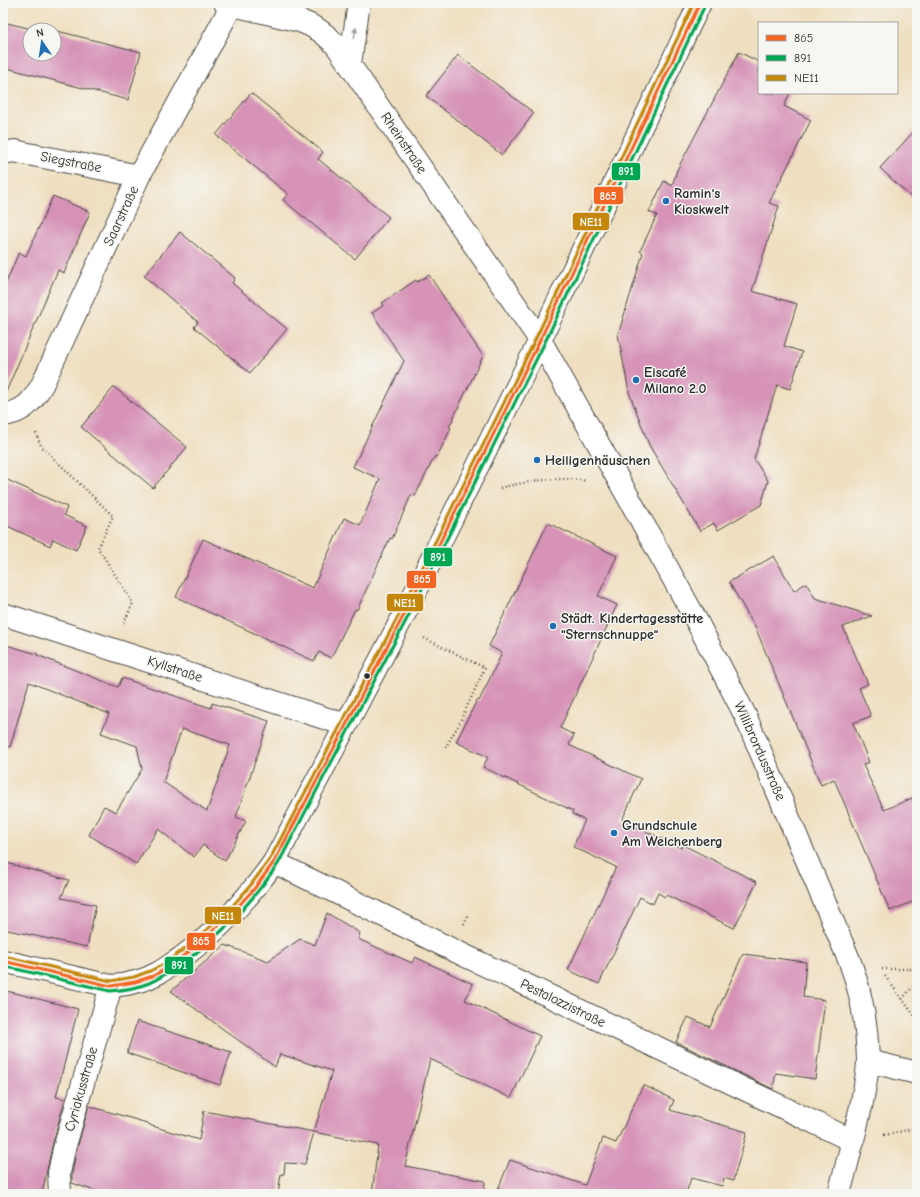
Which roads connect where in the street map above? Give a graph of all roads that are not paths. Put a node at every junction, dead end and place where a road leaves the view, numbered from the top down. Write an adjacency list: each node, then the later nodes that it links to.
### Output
1 (359, 3): 4 (street, one-way to 1)
2 (700, 3): 7 (street)
3 (229, 4): 4 (street, Rheinstraße); 6 (street, Saarstraße)
4 (350, 63): 7 (street, Rheinstraße)
5 (3, 153): 6 (street, Siegstraße)
6 (139, 176): 8 (street, Saarstraße)
7 (540, 340): 10 (street); 14 (street, Willibrordusstraße)
8 (3, 415)
9 (3, 614): 10 (street, Kyllstraße)
10 (346, 725): 11 (street)
11 (274, 862): 13 (street); 16 (street, Pestalozzistraße)
12 (3, 961): 13 (street)
13 (111, 986): 17 (street, Cyriakusstraße)
14 (868, 1061): 15 (street); 16 (street, Willibrordusstraße)
15 (917, 1073)
16 (853, 1142): 18 (street, Willibrordusstraße)
17 (60, 1194)
18 (839, 1194)

